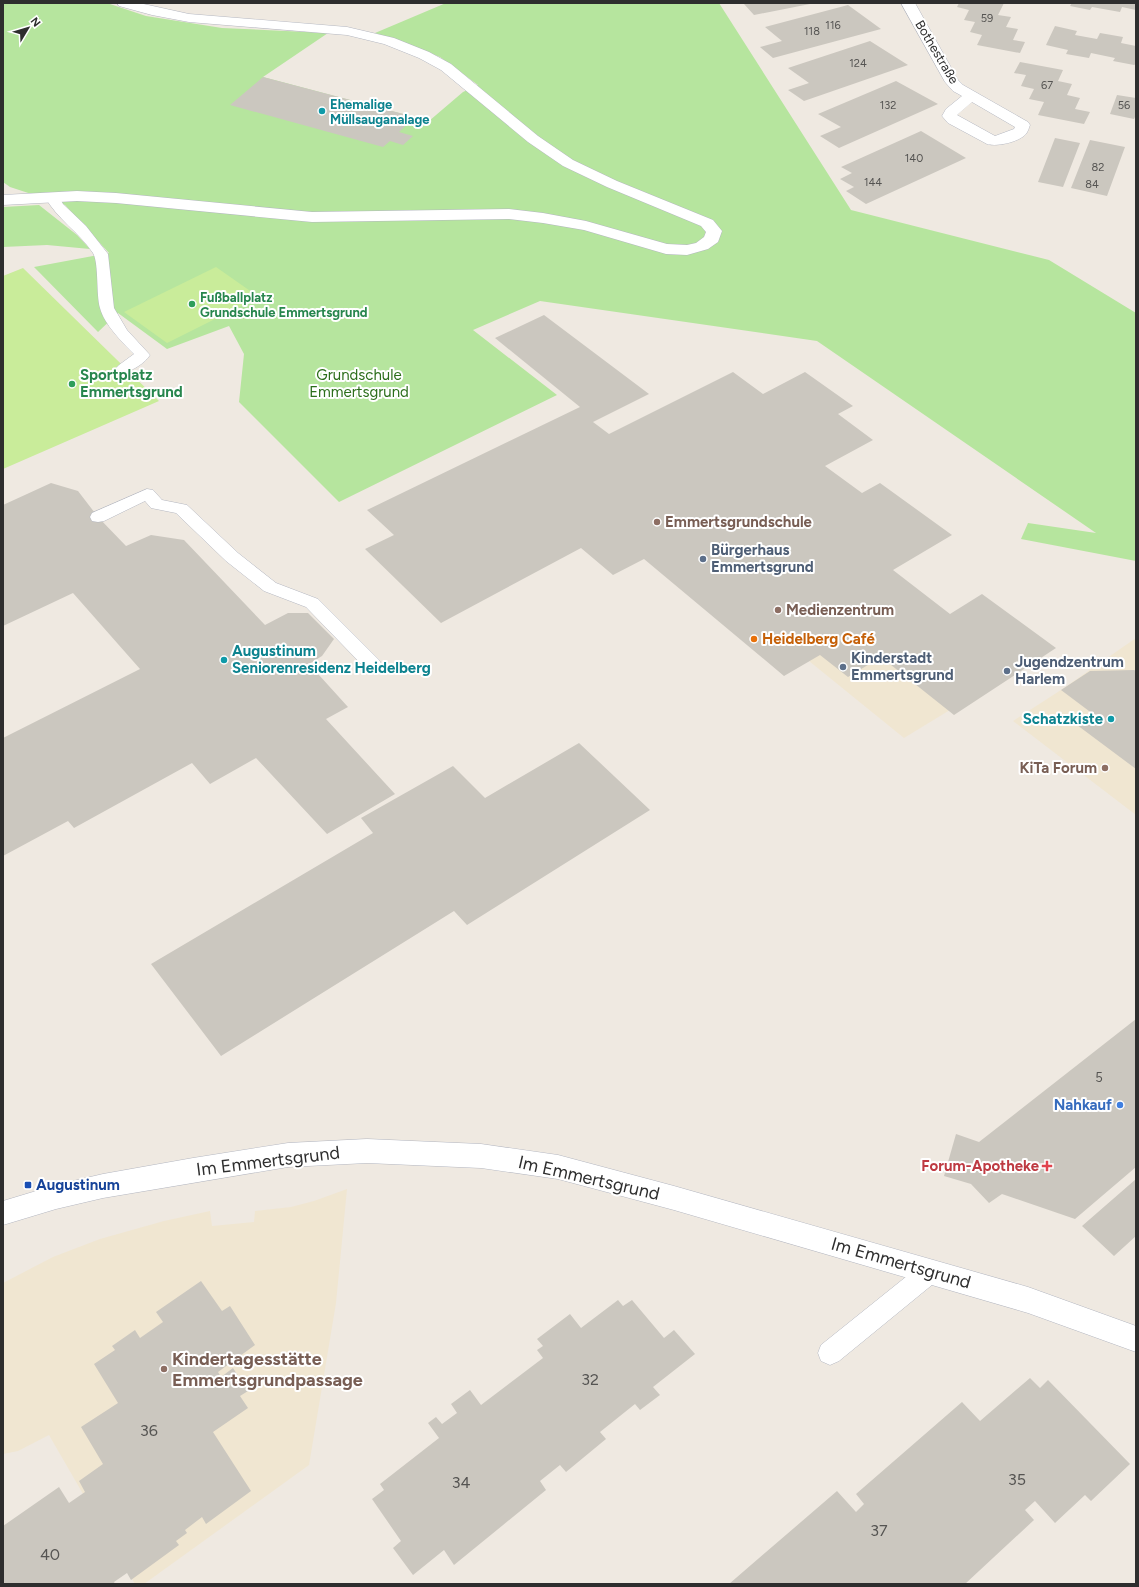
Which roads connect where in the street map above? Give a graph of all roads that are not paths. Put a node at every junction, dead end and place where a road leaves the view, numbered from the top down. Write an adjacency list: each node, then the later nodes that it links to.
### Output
1 (124, 3): 4 (street)
2 (908, 3): 3 (street, Bothestraße)
3 (971, 96)
4 (52, 197): 5 (street); 6 (lane)
5 (3, 200)
6 (124, 368)
7 (98, 517): 8 (lane)
8 (373, 665)
9 (3, 1213): 10 (street, Im Emmertsgrund)
10 (930, 1272): 11 (street, Im Emmertsgrund); 12 (lane)
11 (1136, 1339)
12 (830, 1352)

